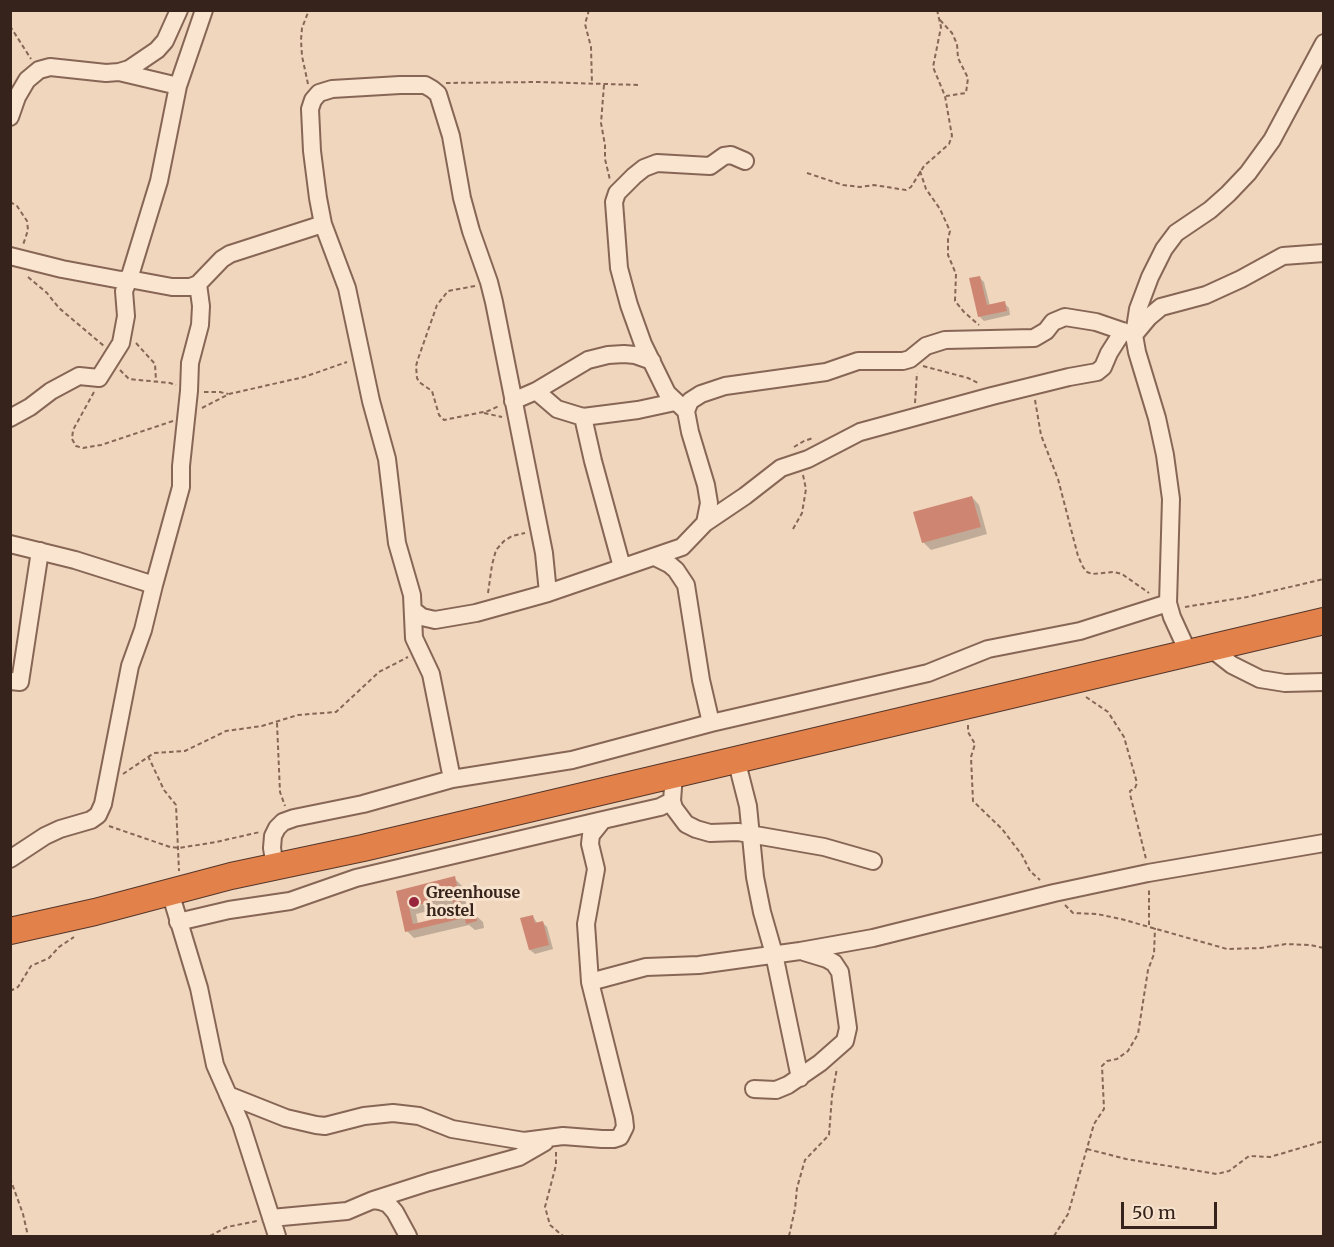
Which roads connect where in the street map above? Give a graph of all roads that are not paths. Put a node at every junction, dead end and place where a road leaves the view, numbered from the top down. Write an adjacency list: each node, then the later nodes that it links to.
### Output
1 (179, 10): 4 (street)
2 (204, 10): 5 (street)
3 (1323, 43): 13 (street)
4 (119, 72): 5 (street); 6 (street)
5 (178, 86): 11 (street)
6 (10, 117)
7 (745, 161): 14 (street)
8 (323, 224): 12 (street); 16 (street); 30 (street)
9 (1323, 253): 13 (street)
10 (10, 256): 11 (street)
11 (129, 279): 12 (street); 19 (street)
12 (198, 284): 26 (street)
13 (1129, 333): 17 (street); 20 (street); 29 (street)
14 (652, 361): 15 (street); 17 (street)
15 (536, 391): 16 (street); 18 (street)
16 (513, 401): 28 (street)
17 (680, 407): 18 (street); 20 (street)
18 (583, 417): 25 (street)
19 (10, 418)
20 (705, 523): 22 (street)
21 (10, 544): 23 (street)
22 (682, 547): 24 (street); 27 (street)
23 (39, 551): 26 (street); 33 (street)
24 (655, 557): 25 (street); 27 (street)
25 (622, 567): 28 (street)
26 (154, 585): 43 (street)
27 (686, 585): 35 (street)
28 (548, 593): 30 (street)
29 (1165, 604): 32 (street); 35 (street)
30 (413, 610): 38 (street)
31 (1323, 621): 32 (highway)
32 (1198, 650): 34 (street); 36 (highway)
33 (10, 681)
34 (1323, 682)
35 (711, 723): 38 (street)
36 (736, 759): 37 (highway); 41 (street)
37 (674, 774): 39 (street); 45 (highway)
38 (452, 779): 45 (street)
39 (672, 801): 40 (street); 41 (street)
40 (603, 820): 47 (street); 51 (street)
41 (751, 835): 44 (street); 49 (street)
42 (1323, 843): 50 (street)
43 (10, 859)
44 (873, 861)
45 (275, 867): 46 (highway)
46 (170, 892): 47 (street); 48 (highway)
47 (178, 922): 54 (street)
48 (10, 931)
49 (772, 946): 50 (street); 51 (street); 52 (street)
50 (800, 951): 52 (street)
51 (590, 982): 55 (street)
52 (800, 1078): 53 (street)
53 (754, 1089)
54 (228, 1095): 55 (street); 57 (street)
55 (554, 1137): 56 (street)
56 (374, 1200): 57 (street); 59 (street)
57 (271, 1218): 58 (street)
58 (277, 1236)
59 (408, 1236)

